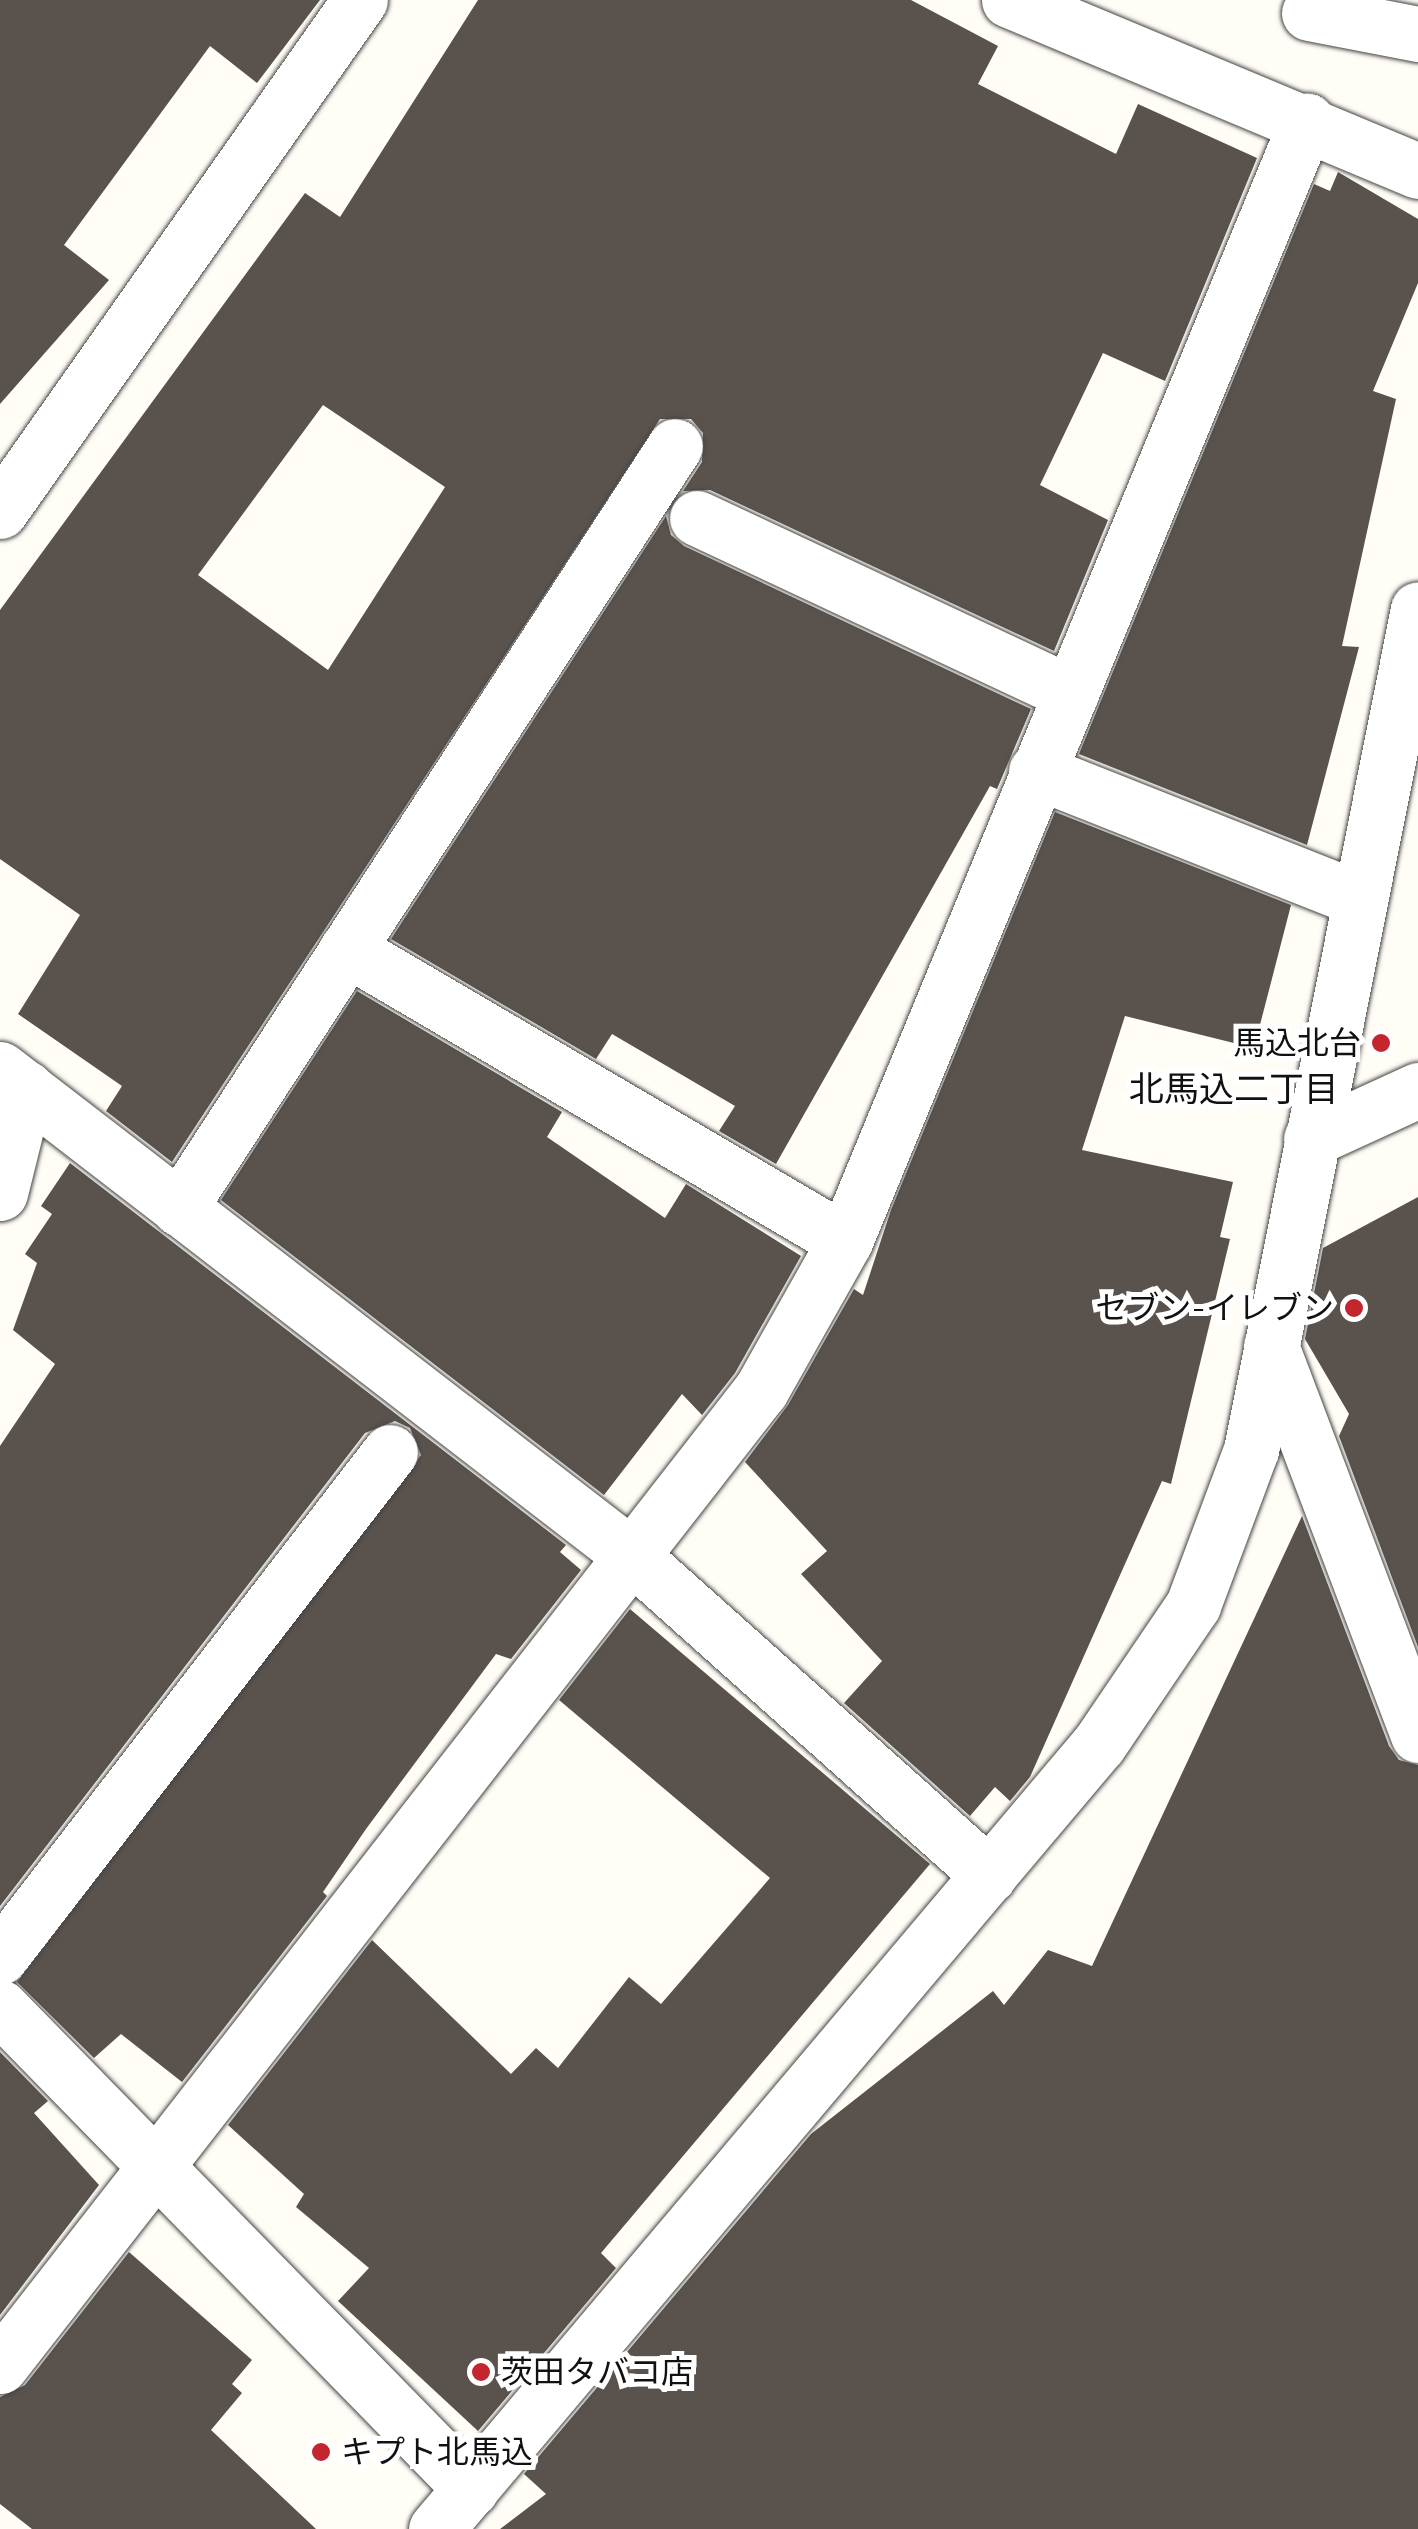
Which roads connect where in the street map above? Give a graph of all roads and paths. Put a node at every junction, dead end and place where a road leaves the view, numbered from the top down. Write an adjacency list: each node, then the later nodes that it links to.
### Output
1 (360, 0): 8 (street)
2 (1009, 0): 5 (street)
3 (1310, 13): 4 (street)
4 (1418, 34)
5 (1307, 120): 6 (street); 11 (street)
6 (1418, 172)
7 (675, 446): 14 (street)
8 (0, 511)
9 (697, 518): 11 (street)
10 (1418, 609): 13 (street)
11 (1070, 694): 12 (street)
12 (1036, 771): 13 (street); 20 (street)
13 (1360, 899): 17 (street)
14 (348, 949): 19 (street); 20 (street)
15 (13, 1079): 18 (street); 19 (street)
16 (1418, 1090): 17 (street)
17 (1312, 1139): 21 (street)
18 (0, 1193)
19 (179, 1208): 23 (street)
20 (845, 1241): 23 (street)
21 (1271, 1346): 24 (street); 25 (street)
22 (390, 1452): 26 (street)
23 (632, 1556): 25 (street); 28 (street)
24 (1418, 1735)
25 (989, 1875): 30 (street)
26 (0, 1956)
27 (0, 2007): 28 (street)
28 (156, 2166): 29 (street); 30 (street)
29 (0, 2366)
30 (471, 2489): 31 (street)
31 (436, 2529)

